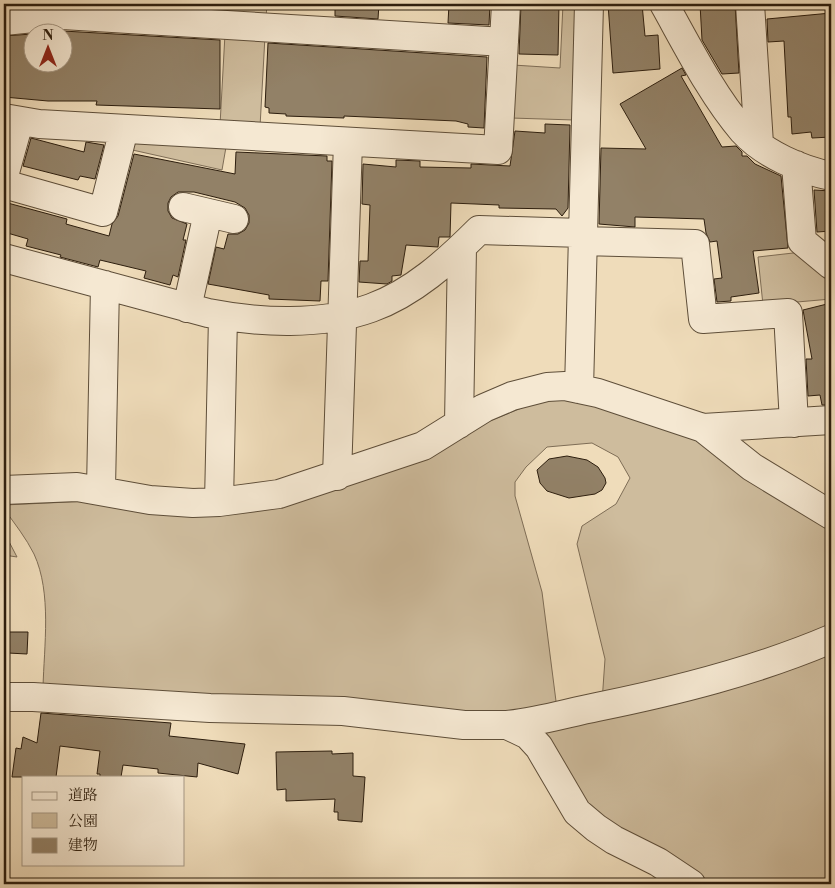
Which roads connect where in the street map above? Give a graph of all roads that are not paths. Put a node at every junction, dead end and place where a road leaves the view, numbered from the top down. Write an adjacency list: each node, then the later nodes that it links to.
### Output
1 (506, 4): 6 (street)
2 (588, 4): 16 (street)
3 (664, 4): 10 (street)
4 (750, 4): 10 (street)
5 (4, 21): 6 (street)
6 (504, 42): 9 (street)
7 (12, 120): 8 (street); 12 (street)
8 (124, 129): 9 (street); 14 (street)
9 (348, 142): 22 (street)
10 (759, 144): 11 (street)
11 (796, 165): 13 (street); 19 (street)
12 (4, 176)
13 (831, 176)
14 (4, 184)
15 (234, 219): 21 (street)
16 (582, 237): 17 (street); 24 (street); 26 (street)
17 (462, 247): 22 (street); 27 (street)
18 (4, 258): 20 (street)
19 (831, 265)
20 (105, 285): 21 (street); 30 (street)
21 (187, 308): 23 (street)
22 (341, 315): 23 (street); 29 (street)
23 (223, 316): 32 (street)
24 (579, 389): 27 (street); 28 (street)
25 (831, 420): 26 (street)
26 (794, 423): 28 (street)
27 (459, 424): 29 (street)
28 (703, 428): 33 (street)
29 (337, 476): 32 (street)
30 (101, 489): 31 (street); 32 (street)
31 (4, 490)
32 (219, 502)
33 (831, 515)
34 (831, 639): 36 (street)
35 (4, 697): 36 (street)
36 (507, 726): 37 (street)
37 (692, 884)

